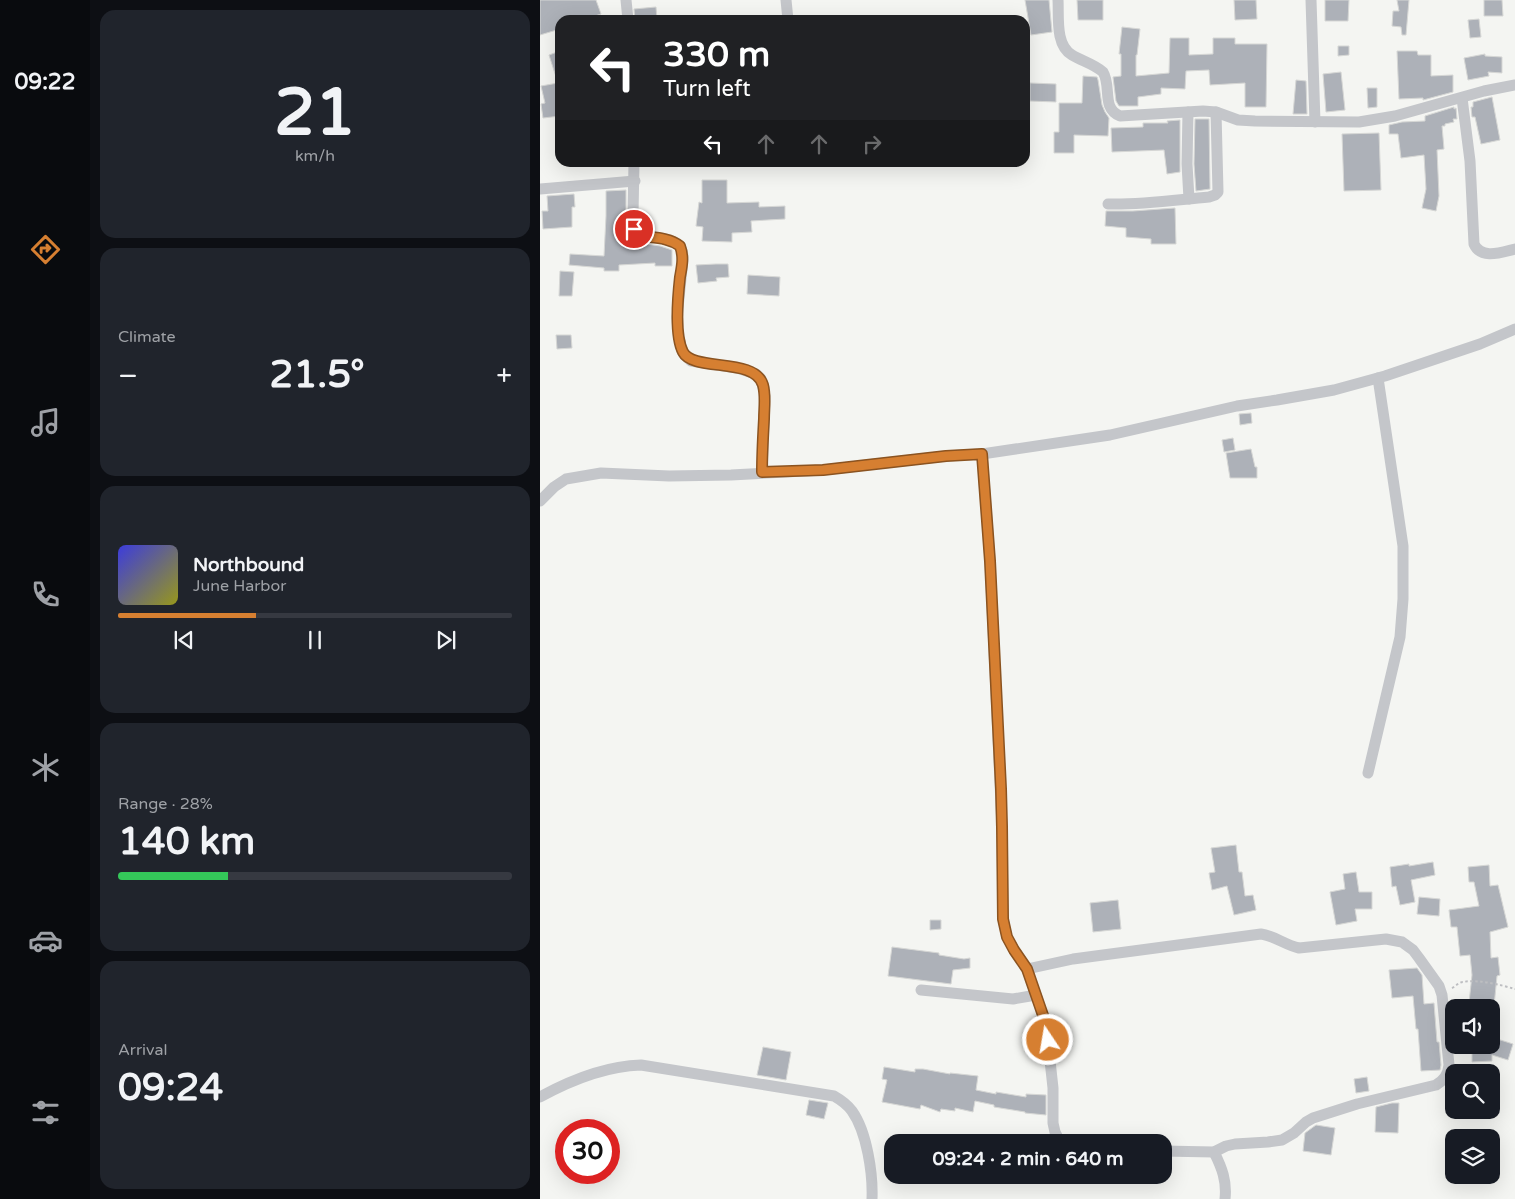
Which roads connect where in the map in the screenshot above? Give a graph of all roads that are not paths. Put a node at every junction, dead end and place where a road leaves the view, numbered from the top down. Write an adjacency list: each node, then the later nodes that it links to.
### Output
1 (626, 0): 5 (street)
2 (786, 0): 6 (street)
3 (1058, 0): 9 (street)
4 (1312, 0): 11 (street)
5 (628, 15)
6 (788, 15)
7 (1515, 85): 8 (street)
8 (1462, 98): 11 (street); 17 (street)
9 (1188, 112): 10 (street); 15 (street)
10 (1216, 112): 11 (street); 15 (street)
11 (1315, 122)
12 (634, 167): 13 (street)
13 (634, 181): 14 (street); 21 (street)
14 (540, 188)
15 (1189, 199): 16 (street)
16 (1108, 204)
17 (1515, 249)
18 (1515, 329): 19 (street)
19 (1378, 378): 20 (street); 23 (street)
20 (982, 454): 21 (street); 24 (street)
21 (762, 472): 22 (street)
22 (540, 501)
23 (1368, 773)
24 (1027, 969): 26 (street); 30 (street)
25 (921, 990): 26 (street)
26 (1036, 995): 28 (street)
27 (540, 1097): 31 (street)
28 (1056, 1134)
29 (1172, 1151): 30 (street)
30 (1214, 1152): 32 (street)
31 (872, 1199)
32 (1225, 1199)

